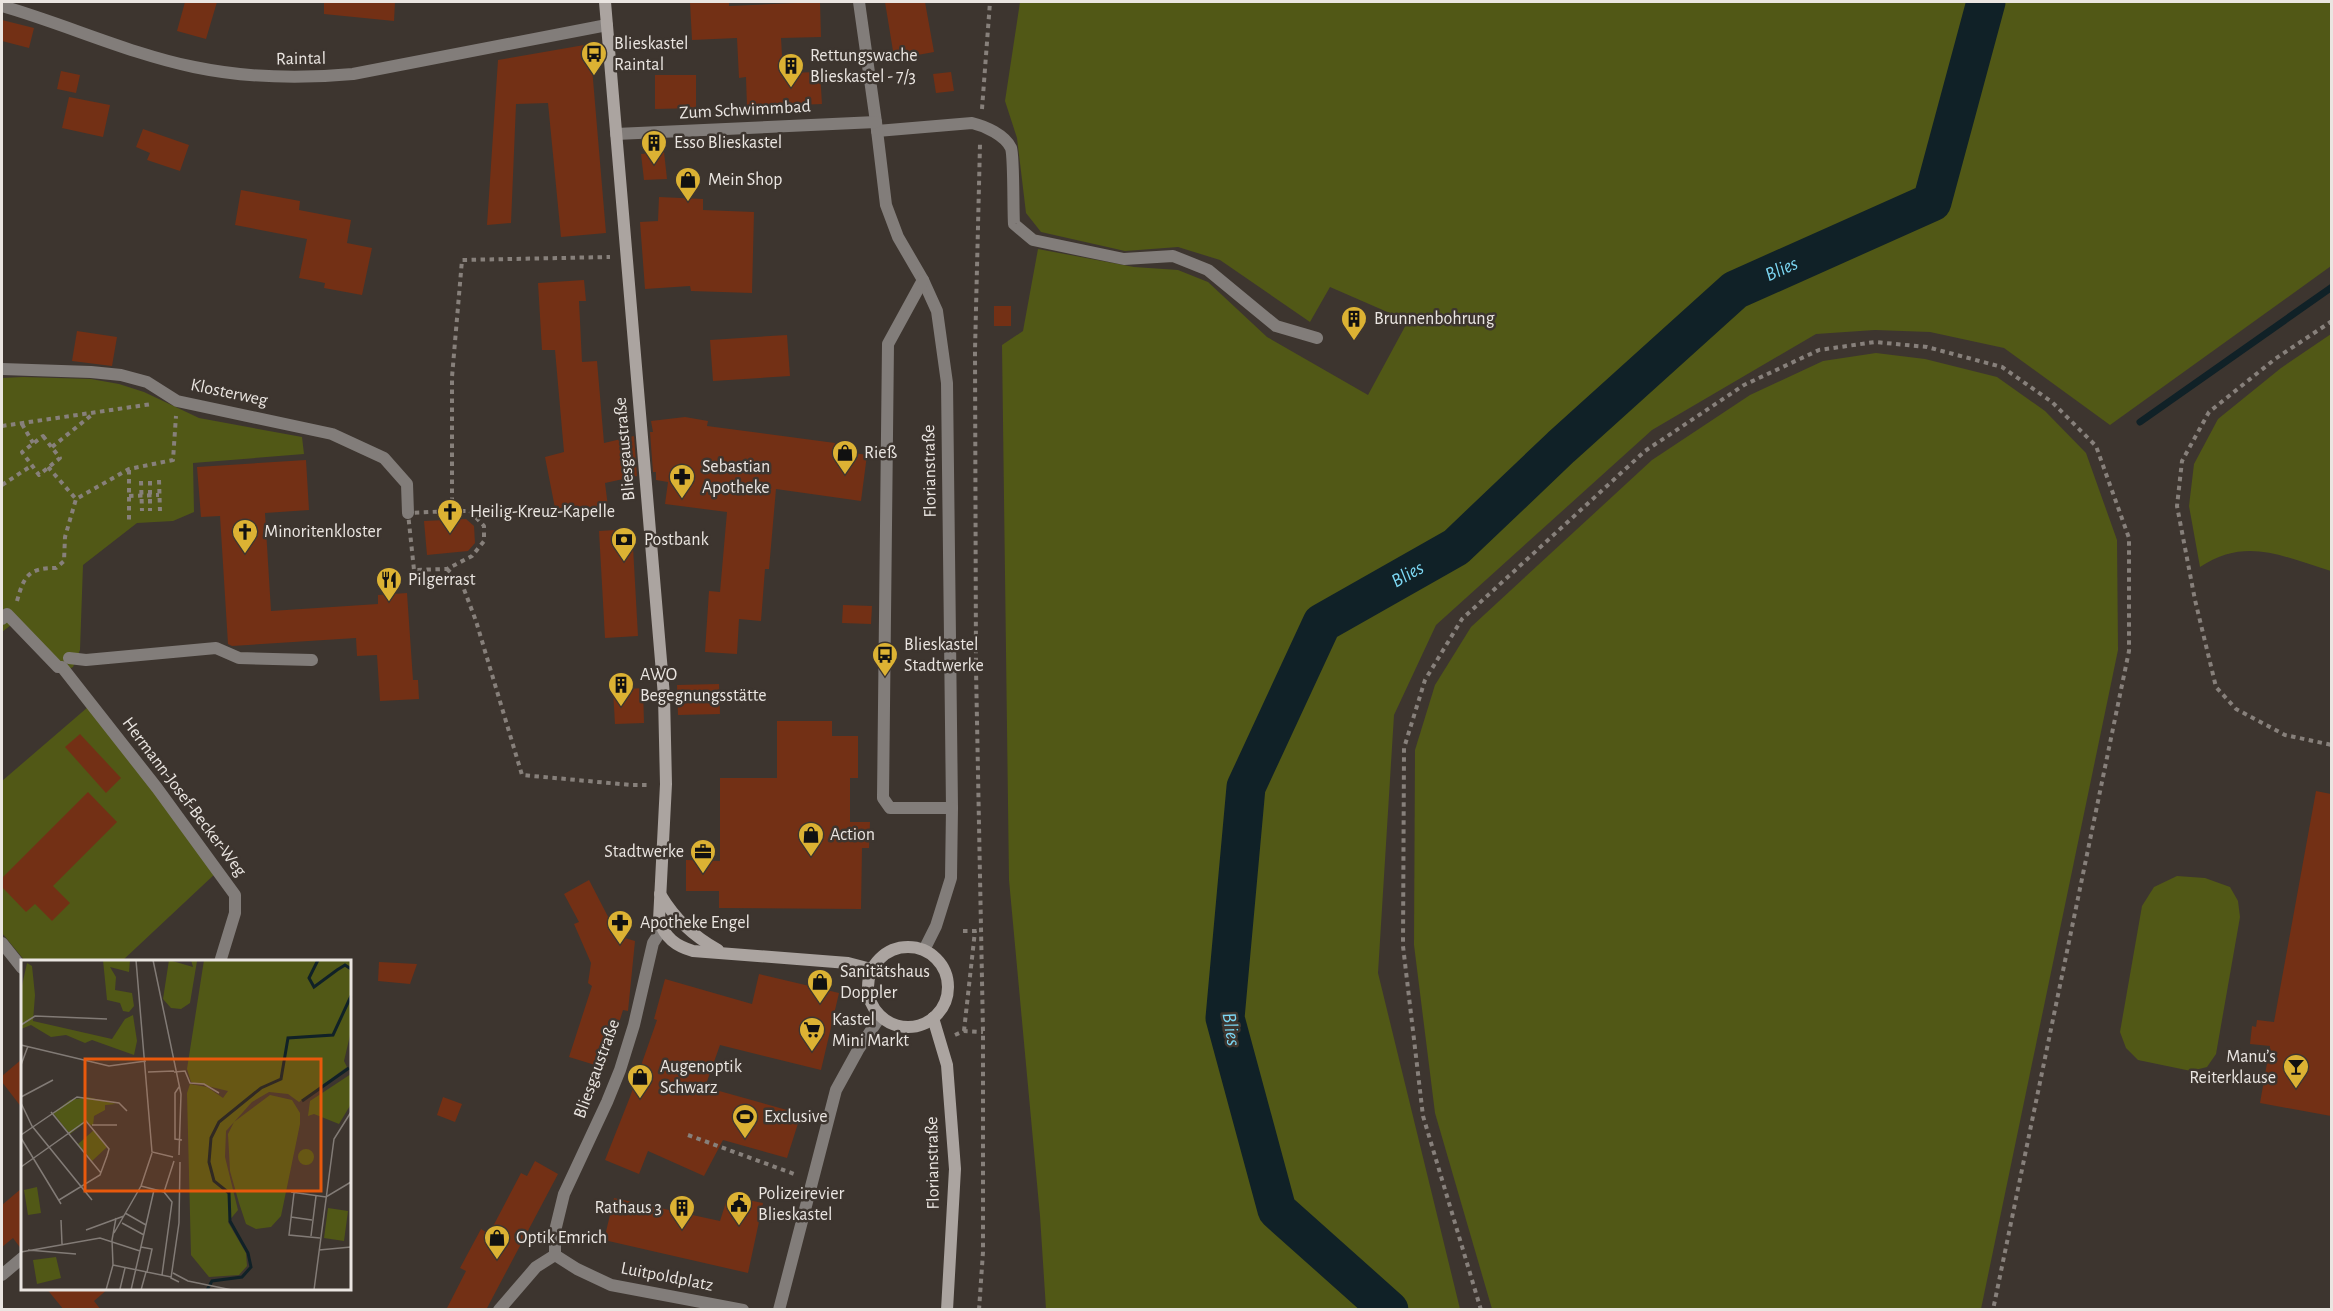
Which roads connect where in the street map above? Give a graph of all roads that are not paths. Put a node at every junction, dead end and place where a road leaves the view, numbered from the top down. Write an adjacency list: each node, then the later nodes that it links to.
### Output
1 (605, 2): 4 (main road, Bliesgaustraße)
2 (859, 2): 5 (street, Florianstraße)
3 (2, 6): 4 (street, Raintal)
4 (608, 25): 6 (main road, Bliesgaustraße)
5 (877, 126): 6 (street, Zum Schwimmbad); 7 (street, Florianstraße); 8 (street, Zum Schwimmbad)
6 (616, 134): 15 (main road, Bliesgaustraße)
7 (923, 280): 14 (street, Florianstraße); 14 (street)
8 (1317, 338)
9 (2, 369): 10 (street, Klosterweg)
10 (408, 513)
11 (4, 617): 13 (street, Hermann-Josef-Becker-Weg)
12 (312, 660): 13 (street)
13 (66, 662): 20 (street, Hermann-Josef-Becker-Weg)
14 (952, 808): 18 (street, Florianstraße)
15 (660, 893): 16 (main road, Bliesgaustraße); 19 (main road)
16 (662, 929): 19 (main road); 25 (street, Bliesgaustraße)
17 (2, 943): 21 (street)
18 (924, 950): 22 (main road); 24 (main road)
19 (722, 952): 22 (main road)
20 (221, 960)
21 (21, 967)
22 (871, 969): 23 (main road)
23 (880, 1017): 24 (main road); 31 (street)
24 (933, 1018): 32 (main road, Florianstraße)
25 (555, 1255): 28 (street, Luitpoldplatz); 29 (street)
26 (21, 1259): 27 (street)
27 (2, 1275)
28 (680, 1304): 30 (street, Luitpoldplatz)
29 (499, 1310)
30 (743, 1310)
31 (779, 1310)
32 (947, 1310)

